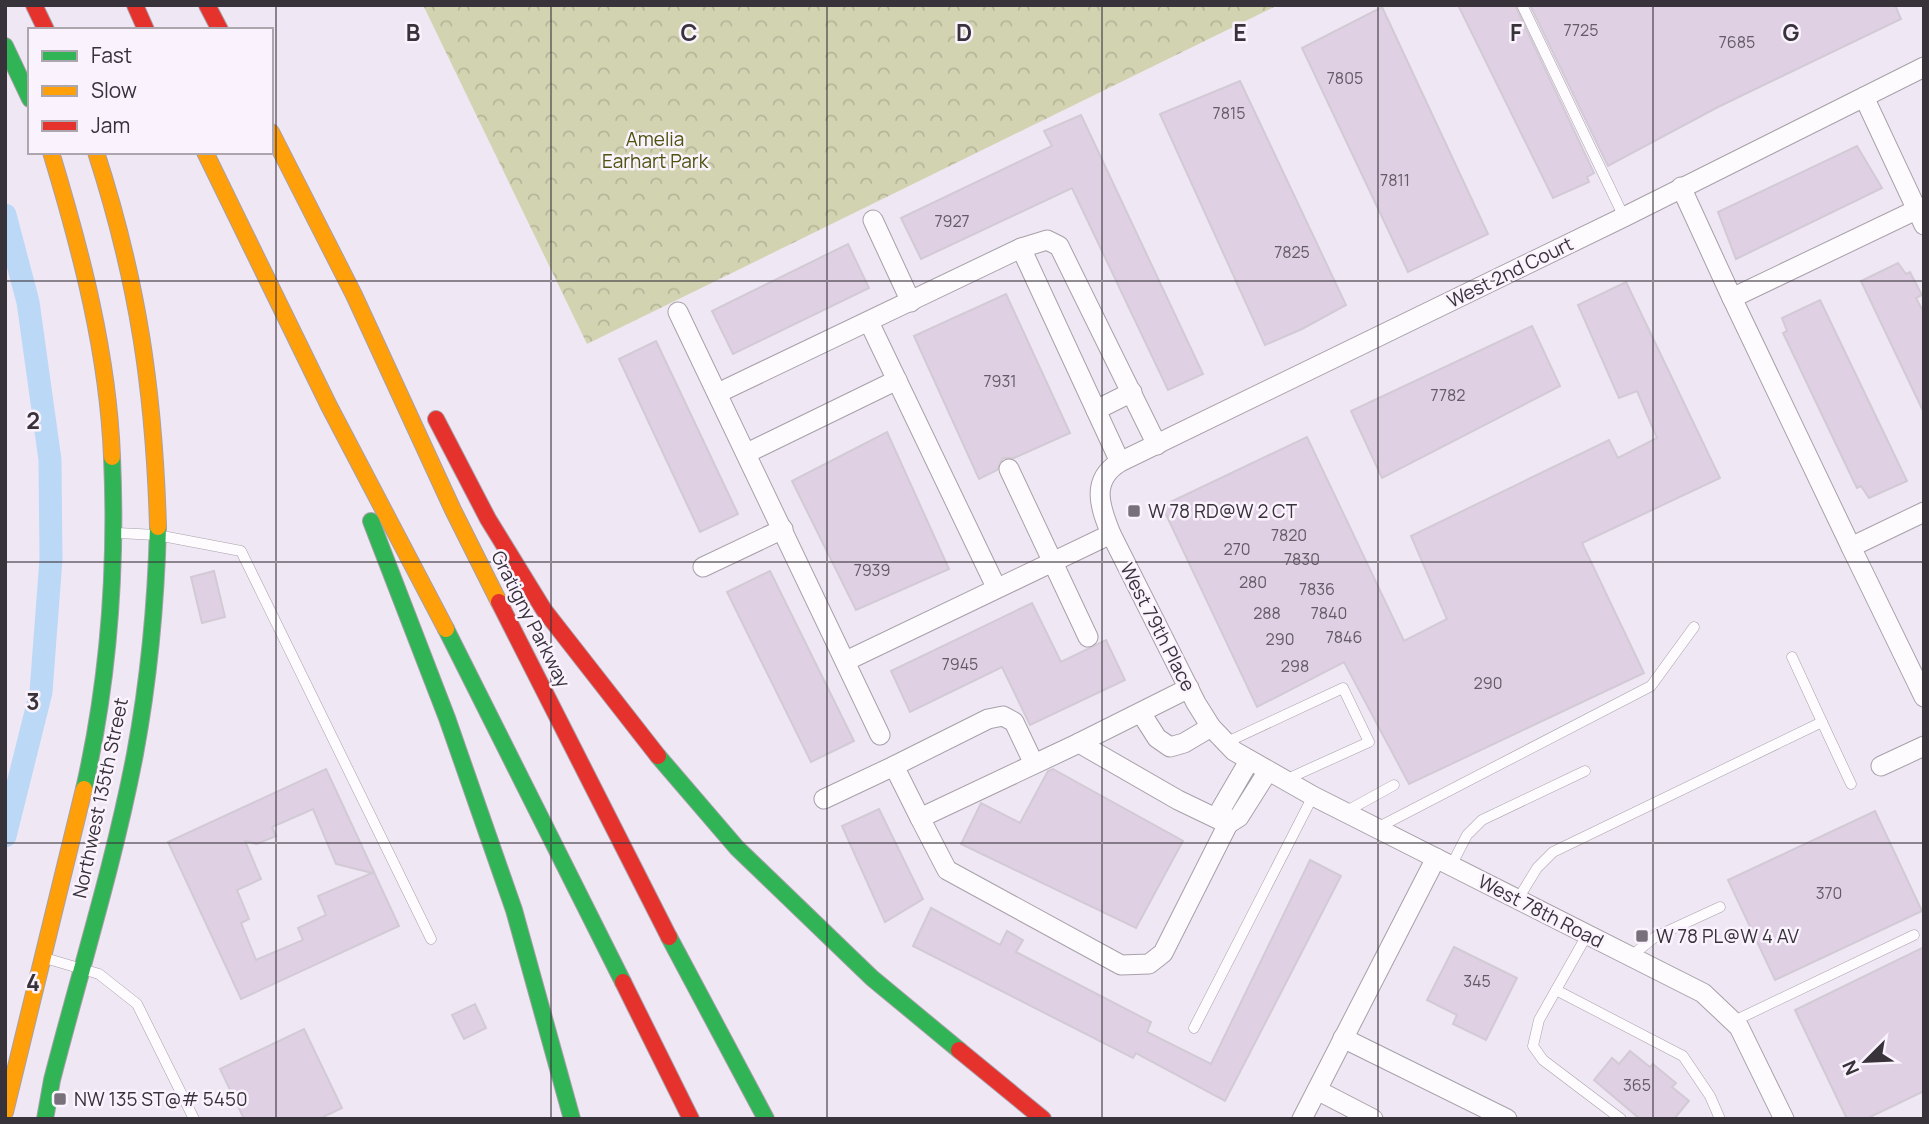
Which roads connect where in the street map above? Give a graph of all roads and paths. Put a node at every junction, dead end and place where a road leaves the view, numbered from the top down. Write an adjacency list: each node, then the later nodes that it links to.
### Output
1 (34, 5): 5 (main road)
2 (135, 5): 6 (main road)
3 (207, 5): 7 (main road)
4 (1522, 5): 17 (lane)
5 (45, 28)
6 (145, 28)
7 (219, 28)
8 (5, 46): 10 (main road)
9 (1924, 66): 11 (street, West 2nd Court)
10 (28, 95)
11 (1864, 97): 16 (street, West 2nd Court); 18 (street)
12 (273, 136): 21 (main road, Gratigny Parkway)
13 (52, 154): 40 (main road, Northwest 135th Street)
14 (97, 154): 42 (main road, Northwest 135th Street)
15 (206, 154): 31 (main road)
16 (1681, 187): 17 (street, West 2nd Court); 22 (street)
17 (1625, 217): 33 (street, West 2nd Court)
18 (1920, 217): 22 (street)
19 (873, 219): 23 (street)
20 (1021, 248): 23 (street); 28 (street); 32 (street)
21 (354, 295): 27 (main road); 93 (main road, Gratigny Parkway)
22 (1732, 298): 43 (street)
23 (911, 302): 25 (street)
24 (678, 312): 29 (street)
25 (869, 322): 26 (street); 29 (street)
26 (897, 380): 34 (street); 46 (street)
27 (412, 382)
28 (1132, 392): 32 (street); 33 (street)
29 (718, 393): 34 (street)
30 (427, 403): 94 (main road)
31 (329, 406): 91 (main road); 92 (main road)
32 (1096, 410): 35 (street)
33 (1157, 445): 35 (street, West 2nd Court)
34 (747, 453): 39 (street)
35 (1120, 462): 37 (street, West 2nd Court)
36 (1009, 469): 44 (street)
37 (1101, 481): 41 (street, West 79th Place)
38 (1924, 512): 43 (street)
39 (783, 529): 45 (street); 50 (street)
40 (114, 533): 42 (lane); 81 (main road, Northwest 135th Street)
41 (1111, 534): 44 (street); 51 (street, West 79th Place)
42 (157, 535): 79 (lane); 82 (main road, Northwest 135th Street)
43 (1851, 547): 52 (street)
44 (1052, 560): 46 (street); 48 (street)
45 (703, 567)
46 (996, 587): 50 (street)
47 (1693, 626): 73 (lane)
48 (1088, 637)
49 (1792, 657): 54 (lane)
50 (846, 661): 56 (street)
51 (1189, 688): 53 (street); 55 (street, West 79th Place)
52 (1924, 697)
53 (1142, 713): 55 (street); 57 (street)
54 (1822, 722): 66 (lane); 75 (lane)
55 (1211, 727): 58 (street, West 79th Place)
56 (880, 735)
57 (1079, 743): 61 (street); 72 (street)
58 (1224, 744): 60 (street, West 79th Place); 65 (lane)
59 (1924, 746): 63 (street)
60 (1246, 760): 65 (street, West 78th Road); 72 (street)
61 (1034, 764): 62 (street); 71 (street)
62 (894, 766): 69 (street); 71 (street)
63 (1881, 766)
64 (1584, 771): 74 (lane)
65 (1276, 775): 68 (street, West 78th Road); 72 (street)
66 (1851, 784)
67 (1394, 785): 70 (lane)
68 (1313, 796): 70 (street, West 78th Road); 85 (lane)
69 (824, 799)
70 (1344, 812): 73 (street, West 78th Road)
71 (920, 818): 72 (street)
72 (1228, 824)
73 (1377, 828): 74 (street, West 78th Road)
74 (1443, 862): 75 (street, West 78th Road); 86 (street)
75 (1518, 899): 77 (street, West 78th Road)
76 (1720, 907): 80 (lane)
77 (1587, 935): 80 (street, West 78th Road); 83 (lane)
78 (1914, 935): 84 (lane)
79 (431, 939)
80 (1631, 956): 84 (street, West 78th Road)
81 (41, 957): 82 (lane); 88 (main road, Northwest 135th Street)
82 (81, 969): 89 (main road, Northwest 135th Street); 90 (lane)
83 (1556, 990): 98 (lane); 99 (lane)
84 (1734, 1021): 100 (street, West 78th Road)
85 (1194, 1028)
86 (1343, 1038): 87 (street); 97 (street)
87 (1317, 1090): 95 (street); 96 (street)
88 (5, 1112)
89 (45, 1119)
90 (194, 1119)
91 (572, 1119)
92 (691, 1119)
93 (766, 1119)
94 (1043, 1119)
95 (1302, 1119)
96 (1373, 1119)
97 (1507, 1119)
98 (1621, 1119)
99 (1720, 1119)
100 (1784, 1119)

